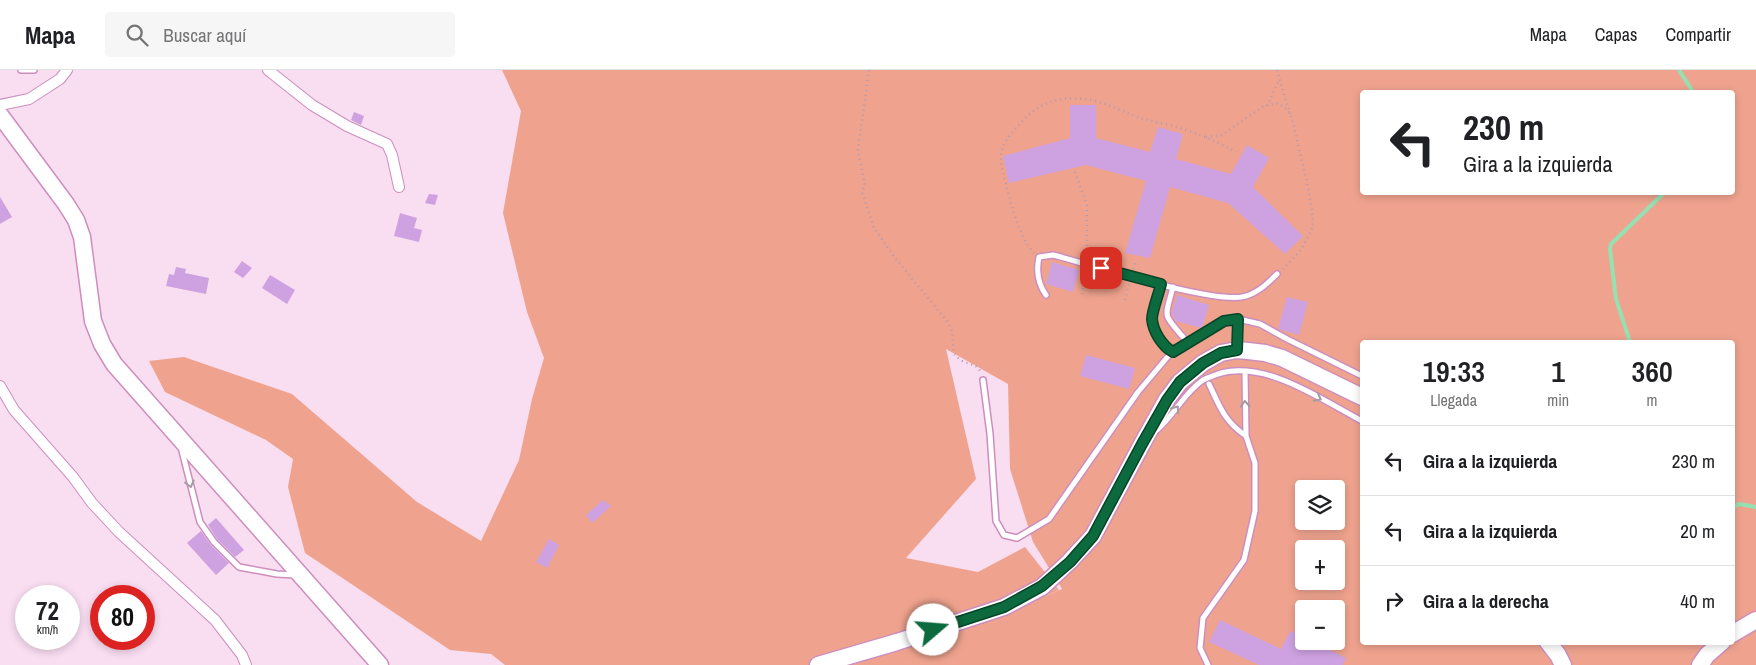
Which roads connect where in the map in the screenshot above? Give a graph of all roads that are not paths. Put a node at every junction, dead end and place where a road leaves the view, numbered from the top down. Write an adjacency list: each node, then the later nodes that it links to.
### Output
1 (21, 70): 2 (lane)
2 (34, 70)
3 (68, 70): 5 (street)
4 (268, 70): 7 (street)
5 (0, 105)
6 (0, 115): 24 (highway)
7 (399, 187)
8 (1277, 274): 10 (lane)
9 (1161, 284): 10 (lane); 11 (lane); 15 (lane)
10 (1173, 287): 13 (lane)
11 (1046, 295)
12 (1238, 319): 14 (lane); 15 (lane); 17 (lane)
13 (1184, 337)
14 (1237, 350): 21 (highway); 25 (highway)
15 (1173, 352): 18 (lane)
16 (1245, 371): 22 (lane, one-way to 22); 23 (lane, one-way to 16); 25 (lane, one-way to 16)
17 (1360, 375)
18 (983, 380)
19 (1209, 384): 23 (lane)
20 (0, 386): 31 (street)
21 (1360, 396)
22 (1360, 420)
23 (1246, 436): 34 (lane)
24 (178, 437): 26 (highway); 26 (lane, one-way to 26)
25 (1142, 444): 33 (highway)
26 (300, 575): 32 (highway)
27 (1756, 620): 28 (highway)
28 (1735, 632)
29 (1550, 645): 35 (highway)
30 (1719, 645): 36 (highway)
31 (246, 665)
32 (380, 665)
33 (818, 665)
34 (1208, 665)
35 (1562, 665)
36 (1700, 665)

